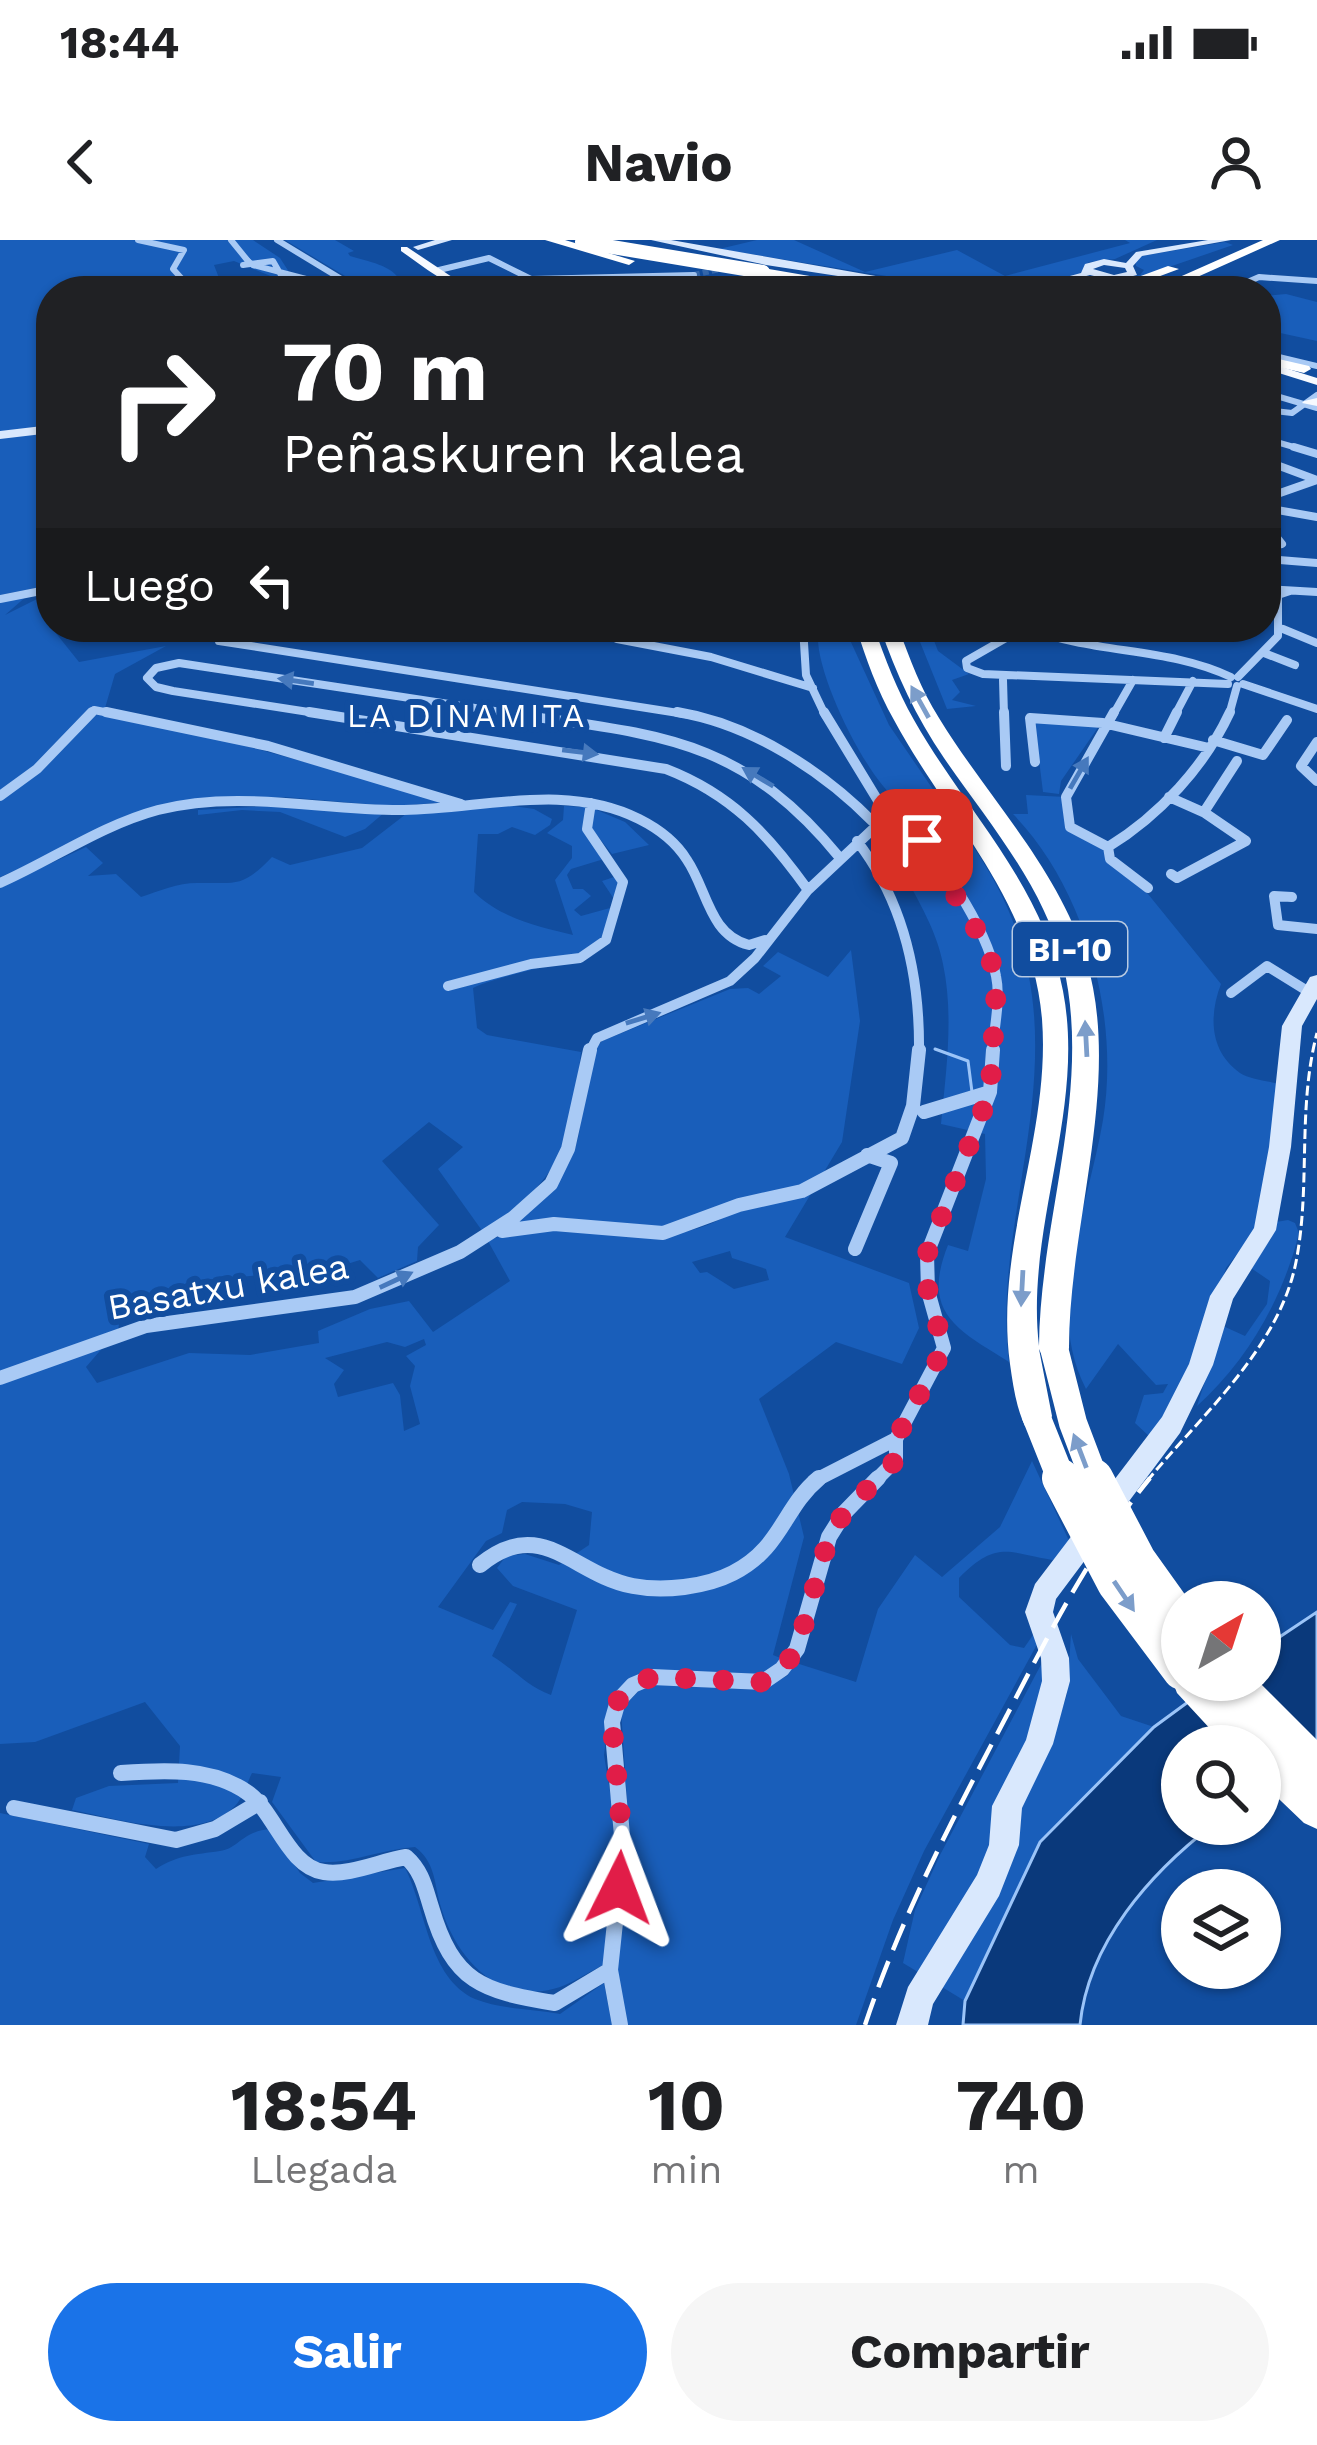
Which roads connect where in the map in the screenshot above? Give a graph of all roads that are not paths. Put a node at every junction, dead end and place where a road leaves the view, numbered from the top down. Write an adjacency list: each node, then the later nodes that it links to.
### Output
1 (138, 240): 25 (street)
2 (230, 240): 26 (street)
3 (277, 240): 27 (street)
4 (436, 240): 15 (main road)
5 (446, 240): 15 (main road)
6 (550, 240): 24 (highway, bridge)
7 (641, 240): 24 (main road)
8 (656, 240): 35 (main road)
9 (1226, 240): 19 (main road)
10 (1249, 240): 16 (highway)
11 (1263, 240): 41 (highway)
12 (1274, 240): 42 (highway)
13 (1292, 240): 17 (highway)
14 (578, 241): 24 (highway, bridge)
15 (406, 246): 21 (main road)
16 (1210, 248): 18 (main road); 39 (highway); 40 (highway)
17 (1254, 259): 43 (highway); 44 (highway)
18 (1111, 262): 19 (main road); 22 (main road)
19 (1128, 266): 38 (main road)
20 (729, 267): 24 (street)
21 (439, 270): 28 (main road); 29 (street)
22 (1089, 272): 36 (main road); 37 (main road)
23 (694, 274): 30 (street)
24 (752, 275): 31 (highway); 32 (highway); 33 (highway); 34 (main road)
25 (179, 276)
26 (282, 276)
27 (334, 276)
28 (444, 276)
29 (516, 276)
30 (638, 276)
31 (756, 276)
32 (758, 276)
33 (760, 276)
34 (763, 276)
35 (858, 276)
36 (1081, 276)
37 (1095, 276)
38 (1128, 276)
39 (1130, 276)
40 (1166, 276)
41 (1177, 276)
42 (1180, 276)
43 (1212, 276)
44 (1224, 276)
45 (1281, 278): 46 (street)
46 (1317, 280)
47 (1308, 370): 50 (main road)
48 (1281, 396): 50 (street)
49 (1281, 396): 50 (street)
50 (1315, 396): 51 (street)
51 (1281, 414)
52 (36, 431): 53 (main road)
53 (0, 435)
54 (1281, 443): 55 (street)
55 (1317, 454)
56 (1281, 467): 57 (street)
57 (1317, 480): 58 (street)
58 (1281, 493)
59 (1281, 511): 60 (street)
60 (1317, 517)
61 (1281, 561): 62 (street)
62 (1317, 563)
63 (1281, 591): 66 (street)
64 (36, 592): 67 (street)
65 (1281, 592): 66 (street)
66 (1317, 592)
67 (0, 599)
68 (1281, 625): 69 (street)
69 (1284, 634): 70 (street); 80 (street)
70 (1281, 637)
71 (226, 642): 106 (street)
72 (640, 642): 86 (street)
73 (808, 642): 86 (street)
74 (858, 642): 88 (highway)
75 (871, 642): 88 (highway, BI-10)
76 (895, 642): 130 (highway, BI-10, one-way to 76, bridge)
77 (1000, 642): 83 (street)
78 (1062, 642): 87 (street)
79 (1276, 642): 81 (street)
80 (1317, 643)
81 (1264, 653): 82 (street); 87 (street)
82 (1281, 676)
83 (1007, 678): 84 (street); 98 (street)
84 (1128, 680): 85 (street); 91 (street)
85 (1192, 681): 87 (street); 92 (street)
86 (809, 682): 106 (street)
87 (1235, 682): 89 (street); 94 (street)
88 (892, 700): 131 (highway, BI-10, one-way to 131, bridge)
89 (1317, 709)
90 (1287, 721): 95 (street)
91 (1109, 724): 92 (street); 97 (street); 108 (street, one-way to 91)
92 (1164, 738): 94 (street)
93 (1317, 742): 100 (street)
94 (1211, 744): 95 (street); 102 (street)
95 (1263, 755): 99 (street)
96 (1237, 761): 105 (street)
97 (1035, 762)
98 (1006, 766)
99 (1256, 767)
100 (1317, 781)
101 (0, 796): 104 (street)
102 (1169, 797): 105 (street); 108 (street)
103 (591, 802): 104 (street); 117 (street); 119 (street)
104 (461, 804): 111 (street)
105 (1204, 812): 110 (street)
106 (886, 813): 107 (street, Basatxu kalea); 122 (street)
107 (857, 841): 109 (street, Basatxu kalea); 124 (street)
108 (1108, 847): 112 (street)
109 (840, 858): 113 (street, Basatxu kalea); 113 (street, one-way to 113)
110 (1171, 874)
111 (0, 883)
112 (1148, 888)
113 (808, 890): 116 (street, Basatxu kalea)
114 (1292, 897): 115 (street)
115 (1317, 929)
116 (766, 939): 117 (street); 118 (street, Basatxu kalea)
117 (745, 945): 118 (street)
118 (746, 966): 125 (street, Basatxu kalea, one-way to 118)
119 (448, 986)
120 (1313, 987): 121 (street); 143 (main road)
121 (1232, 993)
122 (990, 1092): 123 (street); 128 (street)
123 (924, 1112)
124 (866, 1155): 125 (street); 126 (street)
125 (486, 1237): 127 (street, Basatxu kalea, one-way to 125)
126 (855, 1249)
127 (0, 1378)
128 (896, 1439): 129 (street); 141 (street)
129 (480, 1565)
130 (1161, 1591)
131 (1161, 1643)
132 (1209, 1701): 134 (highway)
133 (1252, 1701): 135 (highway)
134 (1232, 1725)
135 (1317, 1766)
136 (121, 1773): 138 (street)
137 (1281, 1775): 140 (highway)
138 (260, 1802): 139 (street); 141 (street)
139 (14, 1808)
140 (1317, 1810)
141 (610, 1970): 142 (street)
142 (620, 2025)
143 (912, 2025)

